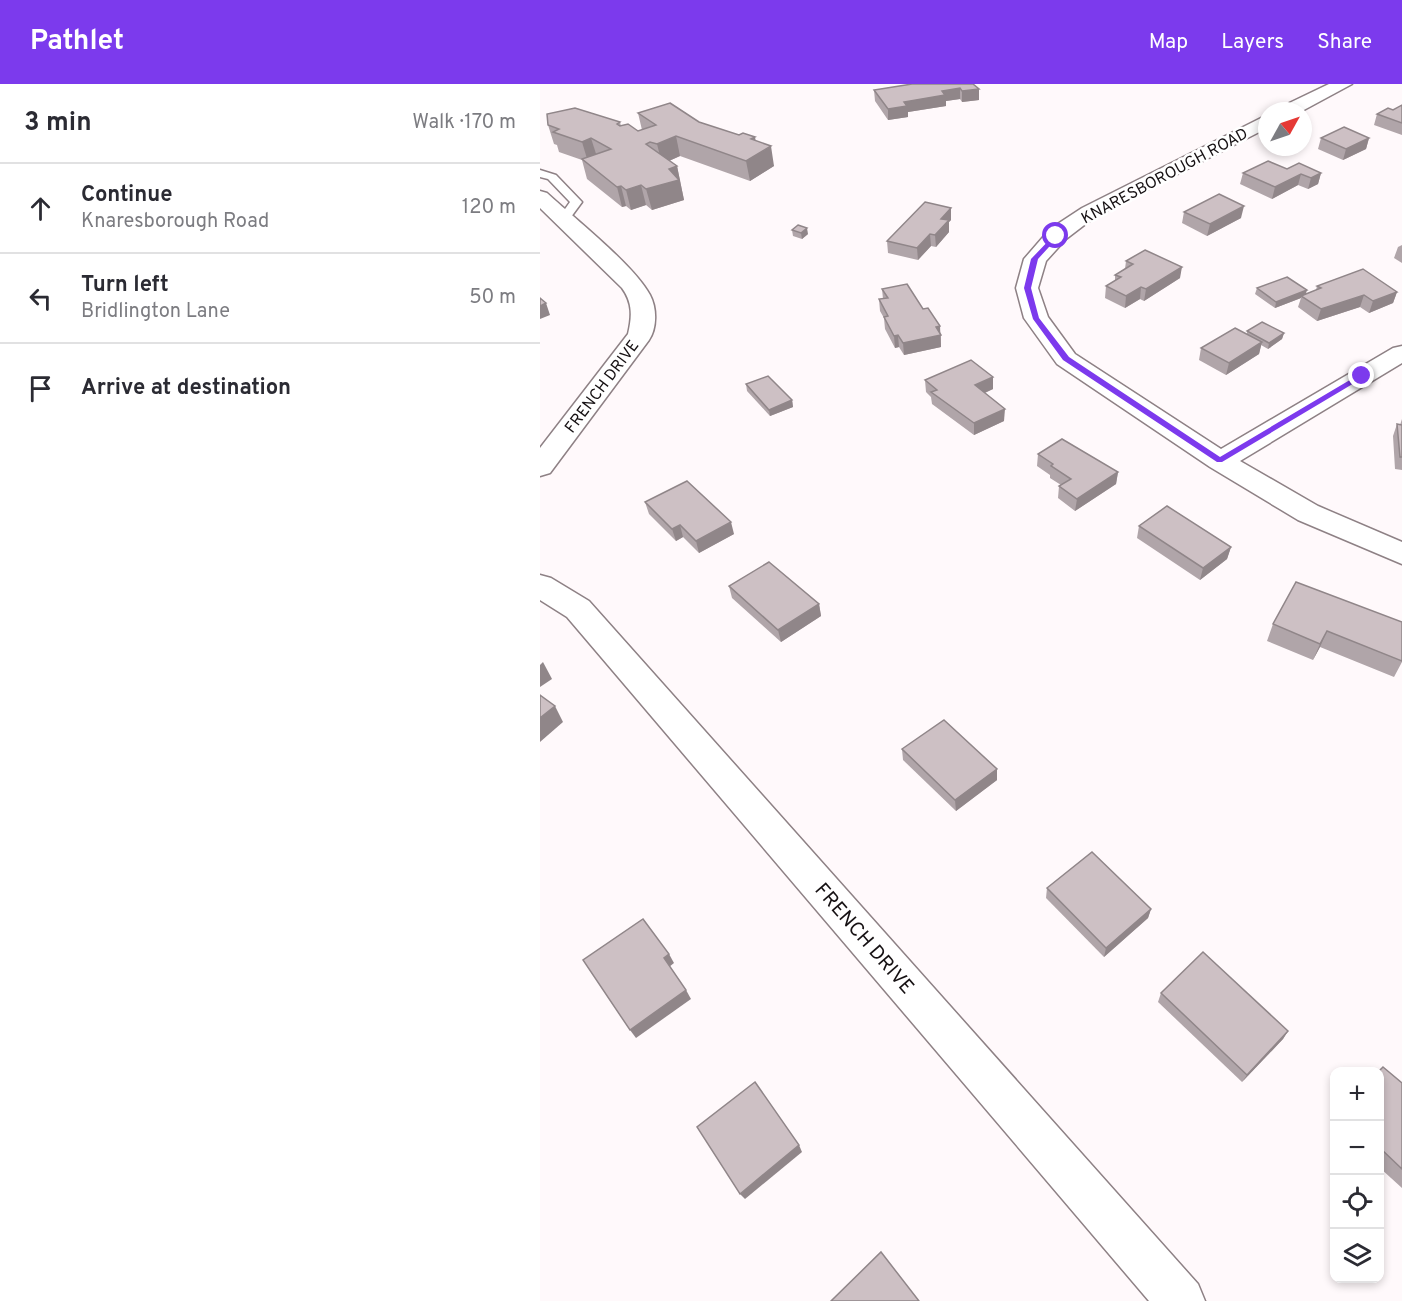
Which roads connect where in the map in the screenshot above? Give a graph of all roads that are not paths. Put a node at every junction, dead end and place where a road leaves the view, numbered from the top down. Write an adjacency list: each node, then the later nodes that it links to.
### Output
1 (1343, 84): 2 (street)
2 (1306, 102)
3 (1258, 126): 8 (street, KNARESBOROUGH ROAD)
4 (540, 173): 6 (lane)
5 (540, 197): 6 (street, FRENCH DRIVE)
6 (564, 219): 9 (street, FRENCH DRIVE)
7 (1402, 353): 8 (street)
8 (1220, 460): 10 (street, KNARESBOROUGH ROAD)
9 (540, 467)
10 (1402, 554)
11 (540, 586): 12 (street, FRENCH DRIVE)
12 (1181, 1301)

